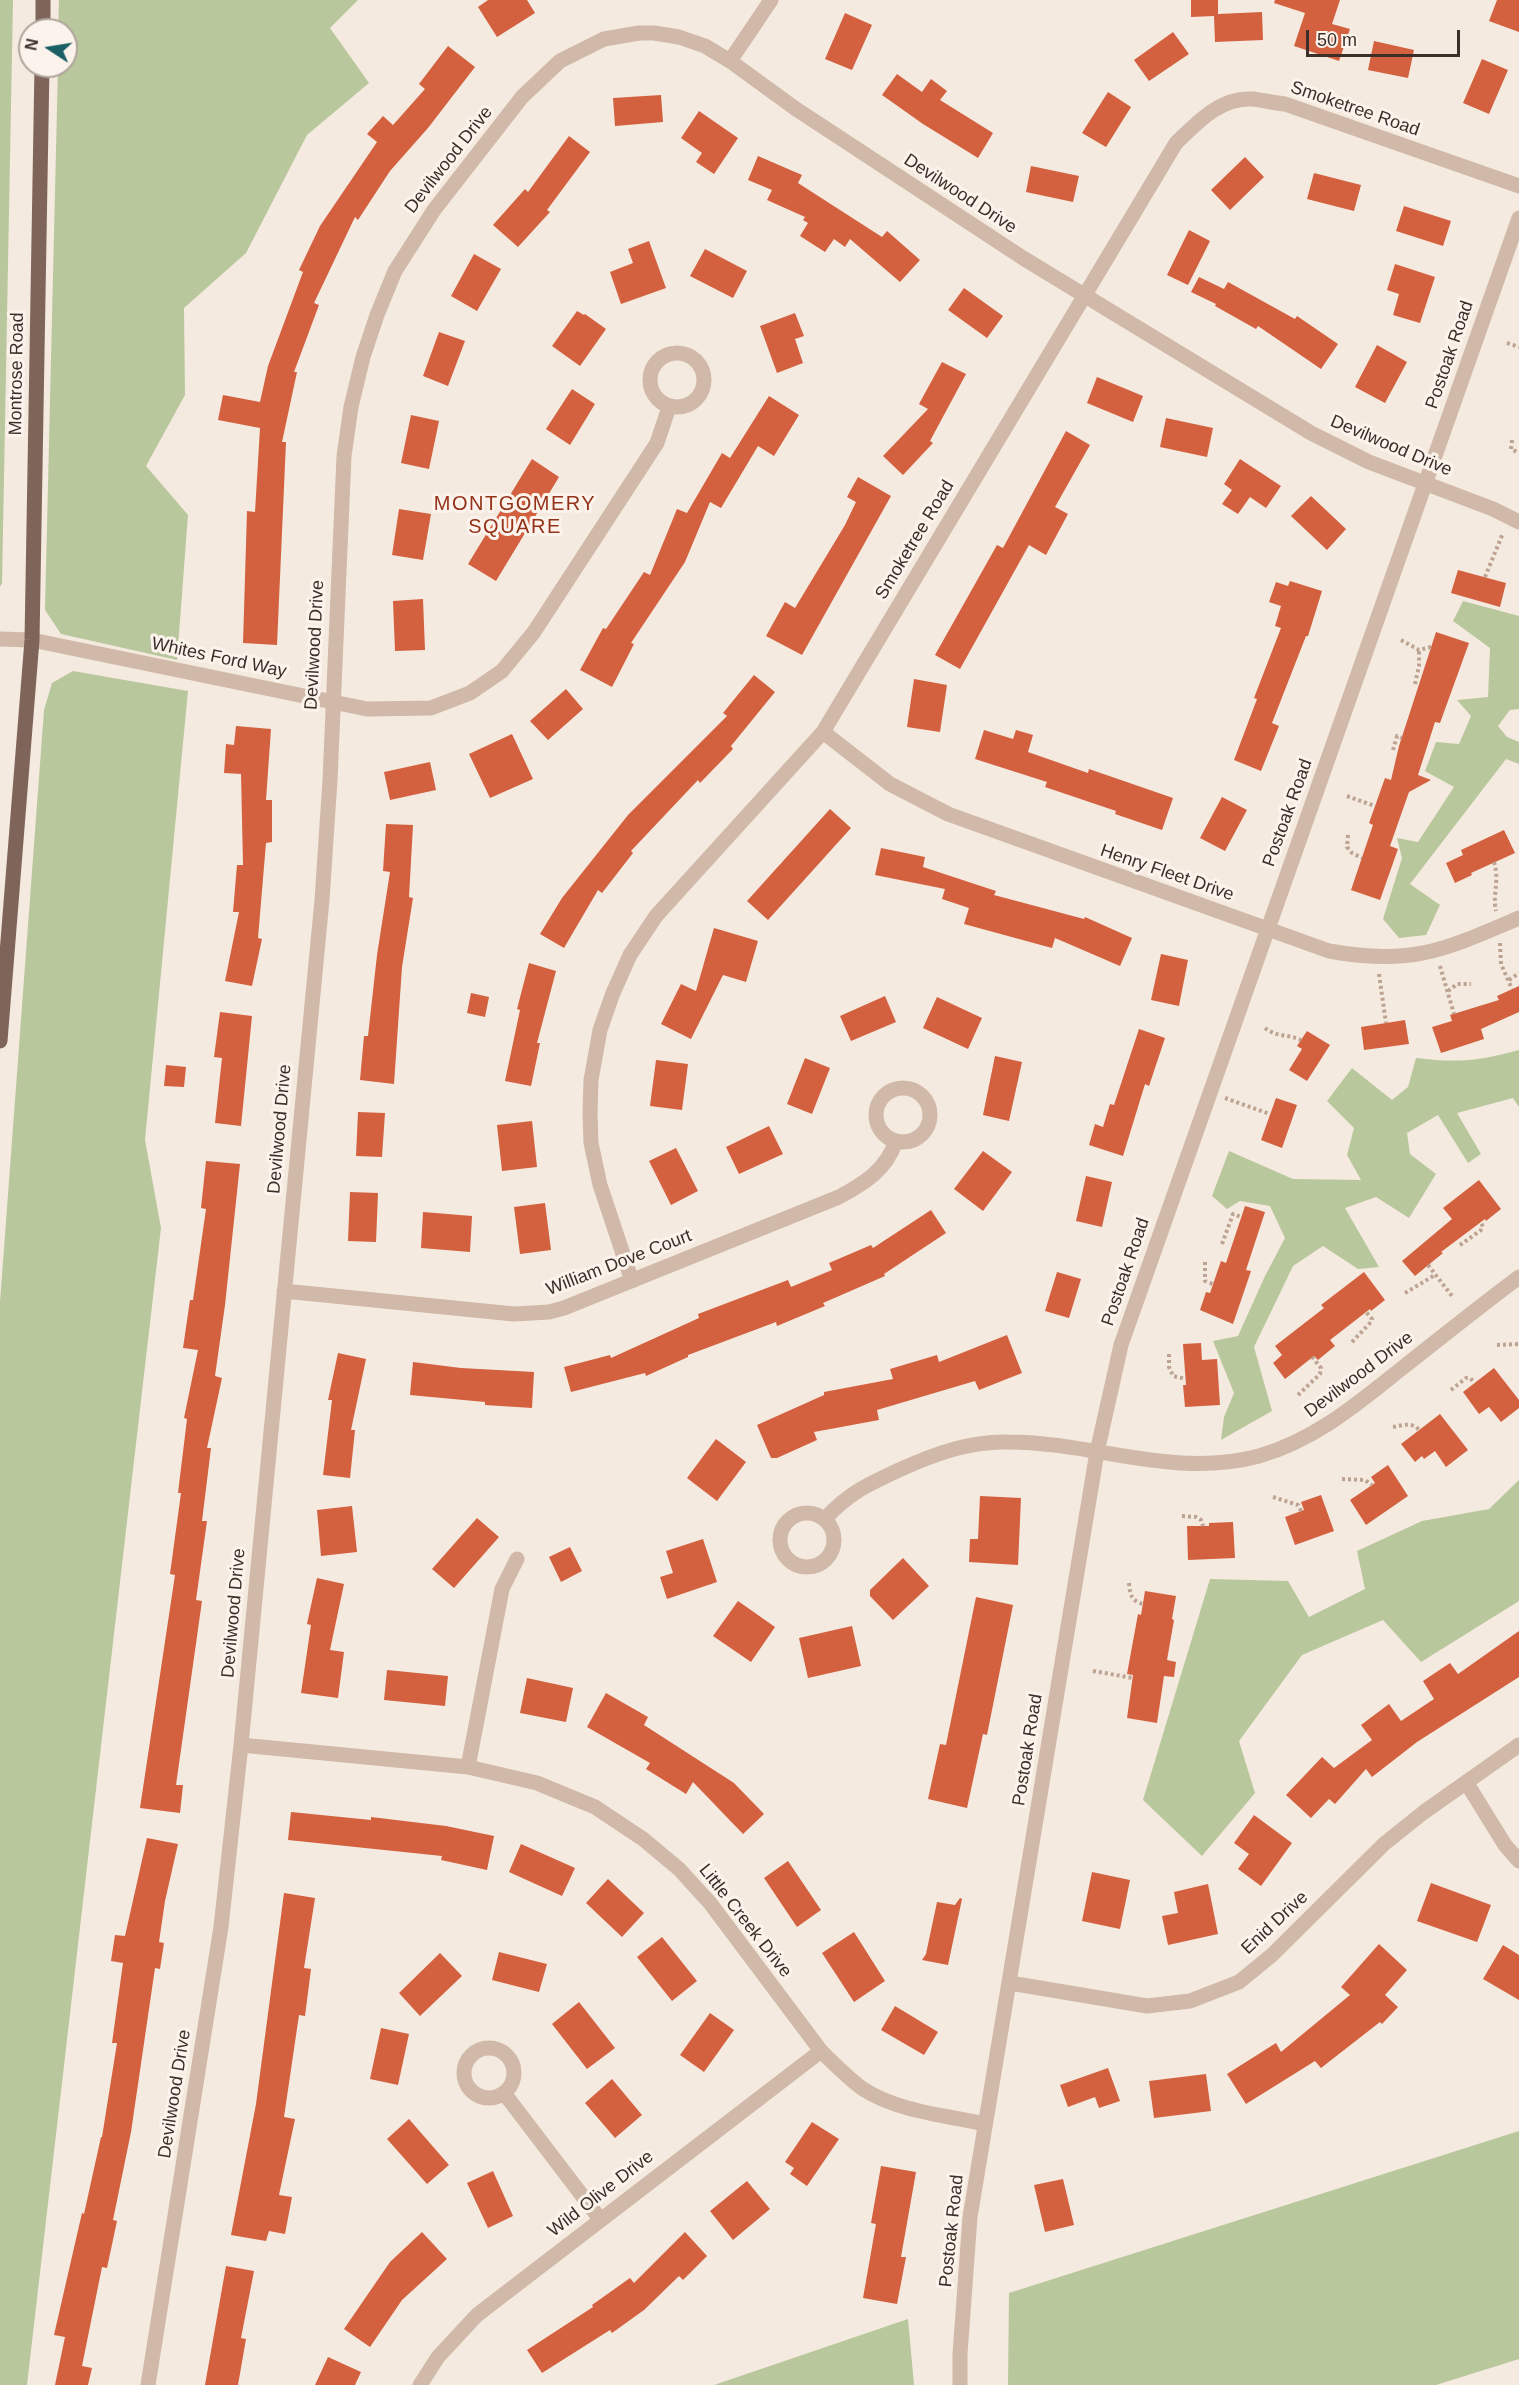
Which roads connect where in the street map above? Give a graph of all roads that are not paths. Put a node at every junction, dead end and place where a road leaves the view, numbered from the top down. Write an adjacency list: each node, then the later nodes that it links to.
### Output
1 (43, 0): 3 (main road)
2 (771, 0): 4 (street)
3 (43, 18)
4 (730, 62): 8 (street, Devilwood Drive); 14 (street, Devilwood Drive)
5 (42, 78): 13 (main road, Montrose Road)
6 (1519, 186): 8 (street, Smoketree Road)
7 (1519, 218): 10 (street, Postoak Road)
8 (1085, 294): 10 (street, Devilwood Drive); 15 (street, Smoketree Road)
9 (669, 407): 14 (street, Whites Ford Way)
10 (1425, 484): 11 (street, Devilwood Drive); 17 (street, Postoak Road)
11 (1514, 520)
12 (0, 639): 13 (street, Whites Ford Way)
13 (32, 640): 14 (street, Whites Ford Way); 18 (main road, Montrose Road)
14 (332, 701): 22 (street, Devilwood Drive)
15 (823, 732): 17 (street, Henry Fleet Drive); 21 (street, Smoketree Road)
16 (1519, 918): 17 (street, Henry Fleet Drive)
17 (1267, 929): 23 (street, Postoak Road)
18 (0, 1041)
19 (896, 1141): 21 (street, William Dove Court)
20 (1519, 1277): 23 (street, Devilwood Drive)
21 (632, 1281): 22 (street, William Dove Court)
22 (284, 1291): 26 (street, Devilwood Drive)
23 (1097, 1452): 24 (street, Devilwood Drive); 31 (street, Postoak Road)
24 (825, 1519)
25 (517, 1559): 28 (street)
26 (241, 1744): 28 (street, Little Creek Drive); 36 (street, Devilwood Drive)
27 (1519, 1745): 29 (street, Enid Drive)
28 (468, 1767): 32 (street, Little Creek Drive)
29 (1466, 1782): 30 (street); 31 (street, Enid Drive)
30 (1519, 1861)
31 (1010, 1983): 34 (street, Postoak Road)
32 (821, 2051): 34 (street, Little Creek Drive); 35 (street, Wild Olive Drive)
33 (504, 2094): 35 (street)
34 (985, 2124): 38 (street, Postoak Road)
35 (600, 2219): 37 (street, Wild Olive Drive)
36 (148, 2385)
37 (420, 2385)
38 (960, 2385)

